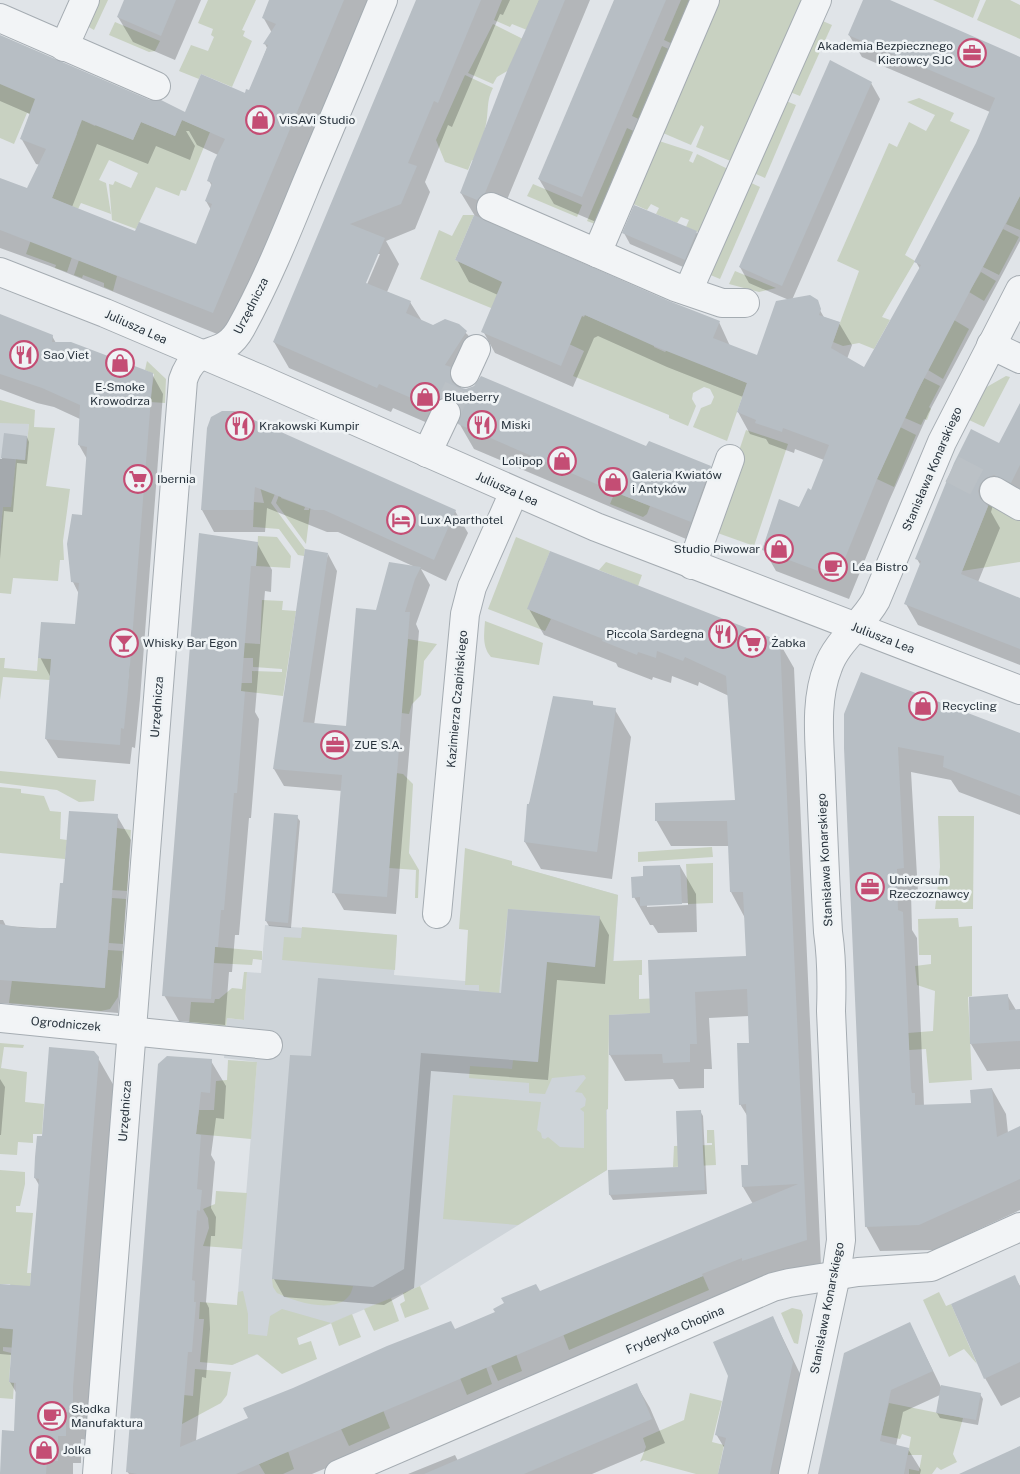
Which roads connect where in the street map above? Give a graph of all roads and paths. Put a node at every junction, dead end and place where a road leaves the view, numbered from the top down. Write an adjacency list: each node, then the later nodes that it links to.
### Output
1 (85, 0): 6 (street)
2 (384, 0): 16 (street, Urzędnicza)
3 (705, 0): 9 (street)
4 (817, 0): 11 (street)
5 (5, 13): 6 (street)
6 (64, 47): 7 (street)
7 (156, 86)
8 (491, 207): 9 (street)
9 (597, 253): 11 (street)
10 (0, 272): 16 (street, Juliusza Lea)
11 (688, 291): 12 (street)
12 (745, 303)
13 (1016, 308): 14 (street, Stanisława Konarskiego)
14 (991, 345): 17 (street); 26 (street, Stanisława Konarskiego)
15 (476, 349): 18 (street)
16 (200, 355): 20 (street, Juliusza Lea); 30 (street, Urzędnicza)
17 (1020, 359)
18 (464, 373)
19 (446, 413): 20 (street)
20 (427, 453): 23 (street, Juliusza Lea)
21 (730, 459): 25 (street)
22 (994, 491): 24 (street)
23 (514, 492): 25 (street, Juliusza Lea); 28 (street, Kazimierza Czapińskiego)
24 (1020, 506)
25 (692, 565): 26 (street, Juliusza Lea)
26 (857, 628): 27 (street, Juliusza Lea); 33 (street, Stanisława Konarskiego)
27 (1020, 690)
28 (437, 914)
29 (0, 1018): 30 (street, Ogrodniczek)
30 (131, 1030): 31 (street, Ogrodniczek); 34 (street, Urzędnicza)
31 (268, 1045)
32 (1020, 1227): 33 (street, Fryderyka Chopina)
33 (836, 1275): 35 (street, Fryderyka Chopina); 36 (street, Stanisława Konarskiego)
34 (97, 1474)
35 (340, 1474)
36 (793, 1474)

